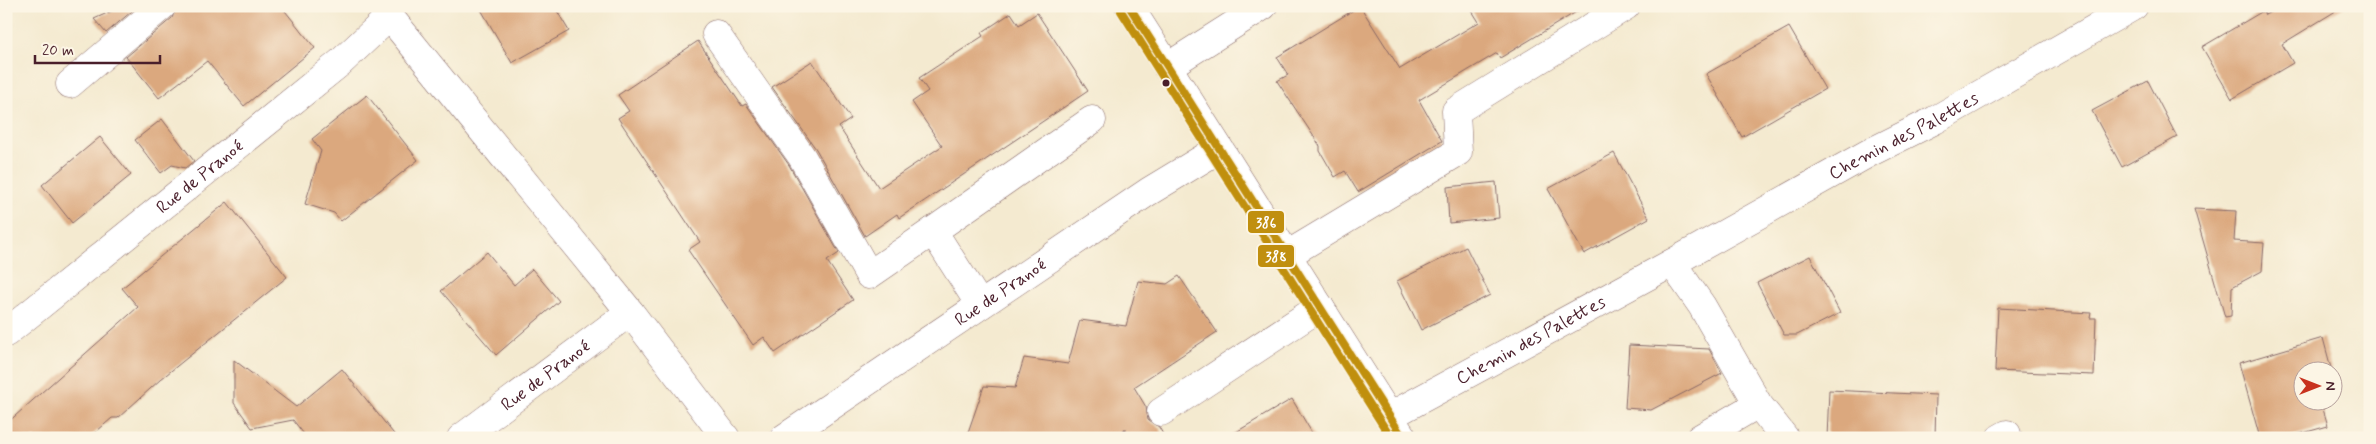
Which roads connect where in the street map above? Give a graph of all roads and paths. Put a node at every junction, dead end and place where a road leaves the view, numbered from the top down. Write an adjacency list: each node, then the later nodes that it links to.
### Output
1 (162, 6): 9 (street)
2 (1129, 6): 8 (street)
3 (1263, 6): 8 (street)
4 (1626, 6): 13 (street)
5 (2134, 6): 14 (street, Chemin des Palettes)
6 (385, 11): 17 (street, Rue de Pranoé); 18 (street, Rue de Pranoé)
7 (716, 34): 12 (street)
8 (1167, 67): 11 (street)
9 (70, 84)
10 (1092, 120): 12 (street)
11 (1220, 149): 13 (street); 15 (street, Rue de Pranoé)
12 (933, 231): 15 (street)
13 (1287, 255): 16 (street)
14 (1672, 263): 19 (street); 21 (street, Chemin des Palettes)
15 (980, 306): 24 (street, Rue de Pranoé)
16 (1320, 307): 20 (street); 21 (street)
17 (630, 312): 22 (street, Rue de Pranoé); 23 (street, Rue de Pranoé)
18 (6, 333)
19 (1758, 404): 25 (street); 26 (street)
20 (1161, 412)
21 (1396, 427)
22 (460, 438)
23 (726, 438)
24 (784, 438)
25 (1700, 438)
26 (1785, 438)

